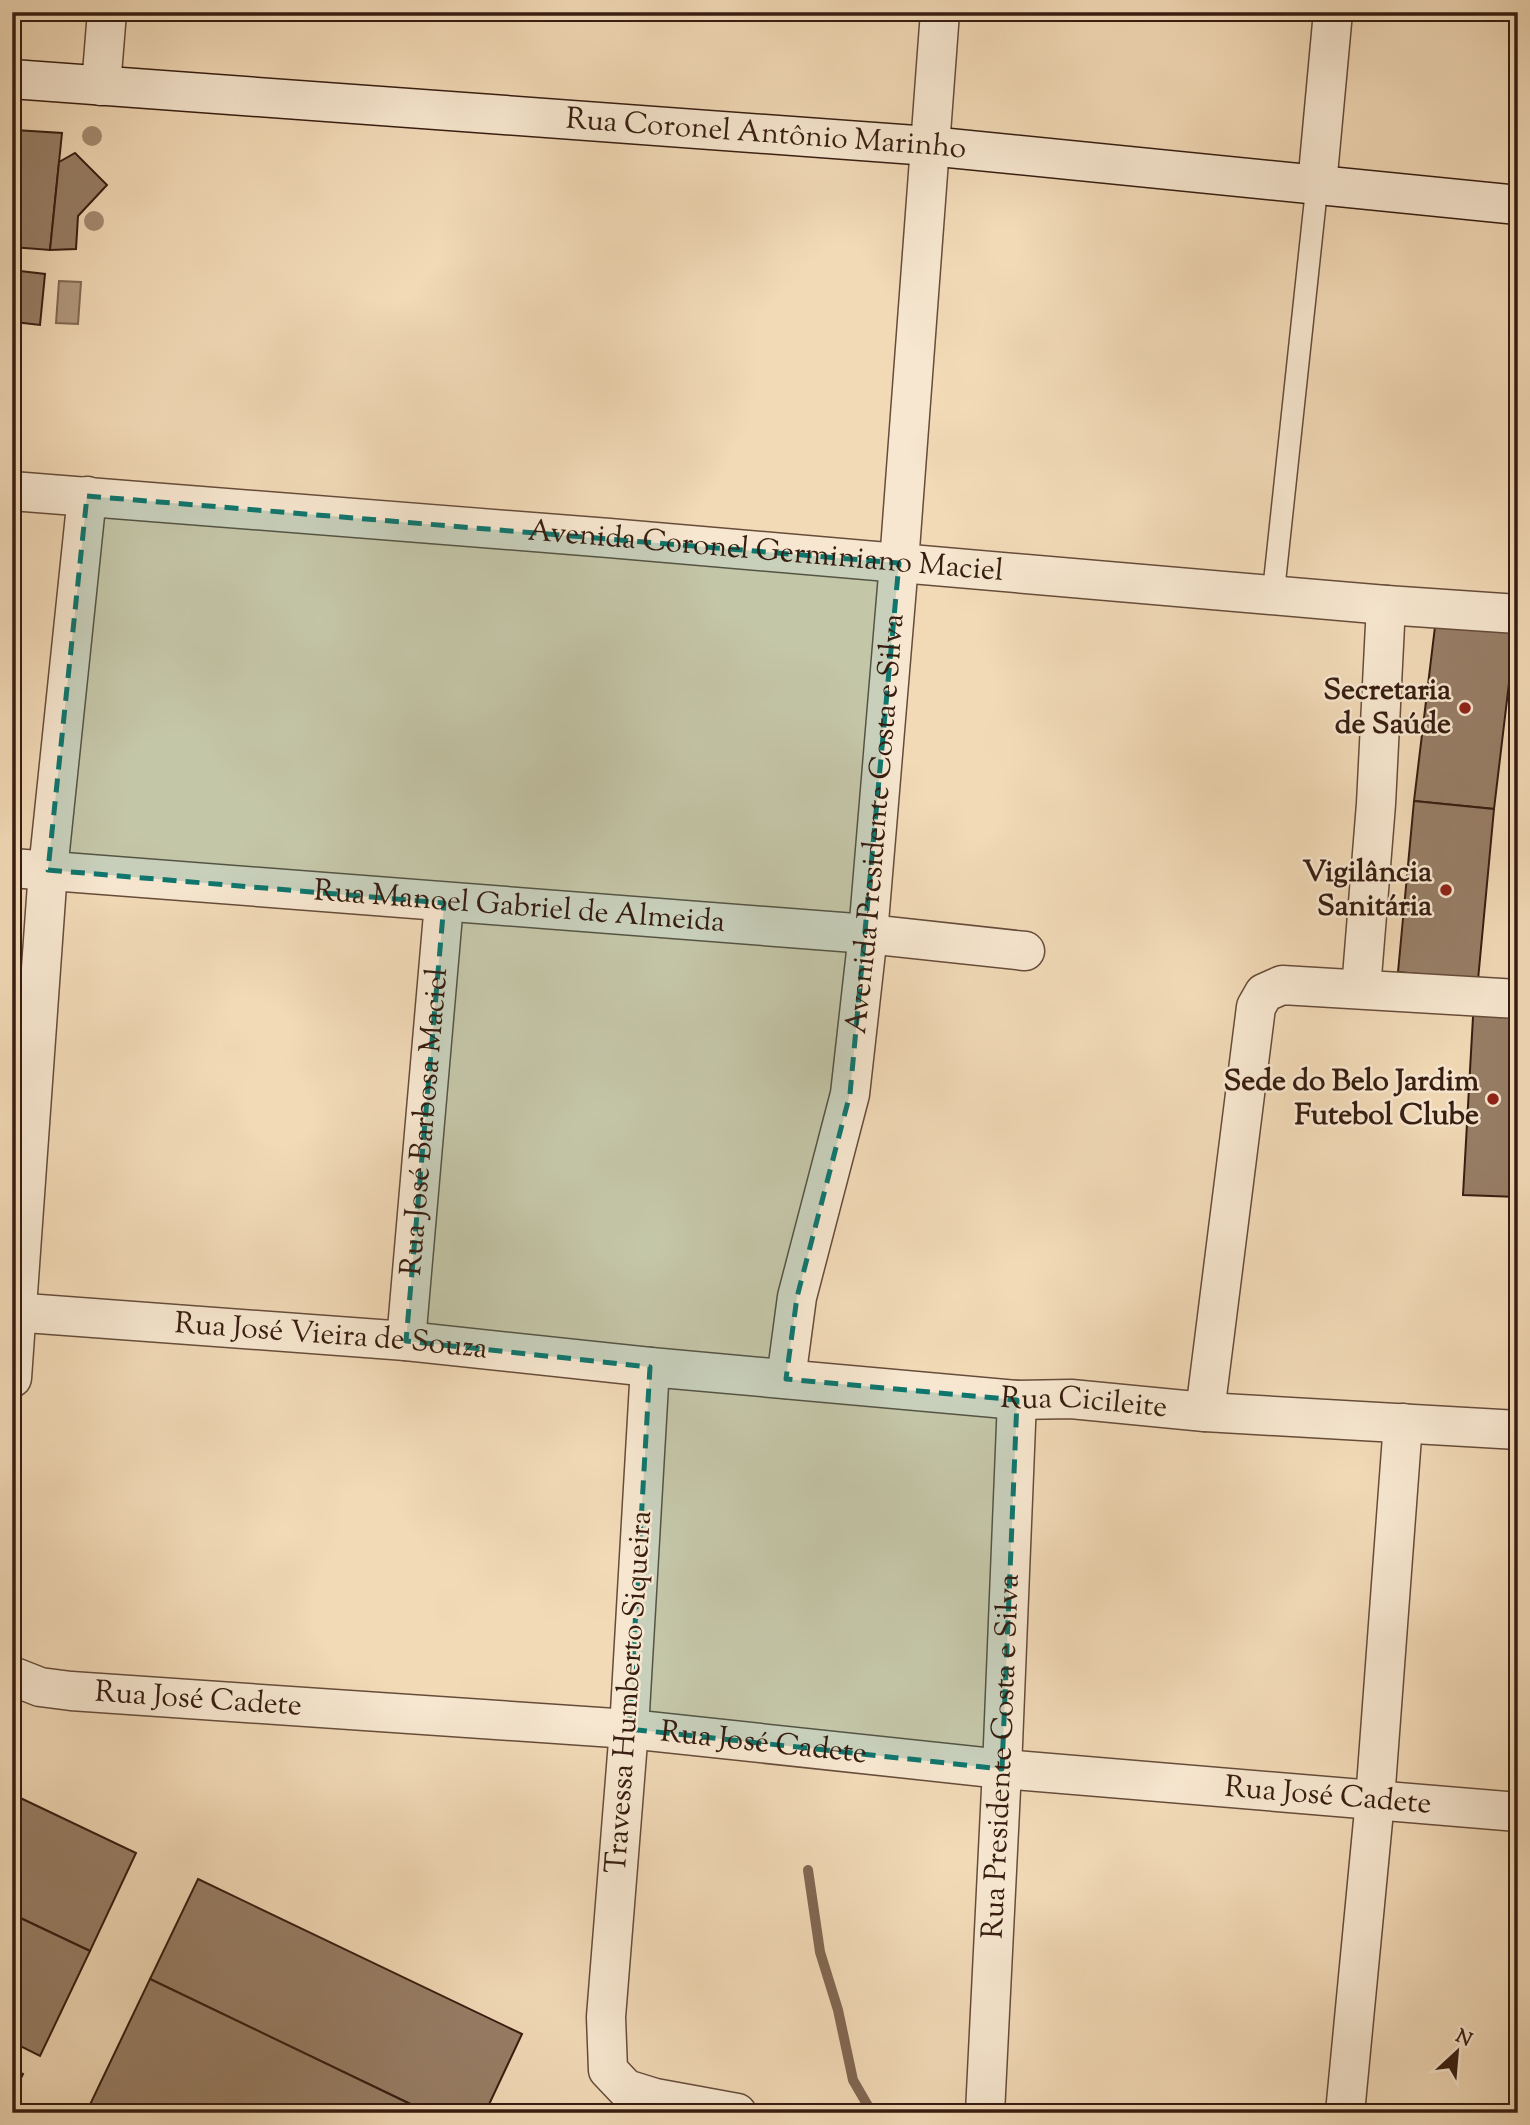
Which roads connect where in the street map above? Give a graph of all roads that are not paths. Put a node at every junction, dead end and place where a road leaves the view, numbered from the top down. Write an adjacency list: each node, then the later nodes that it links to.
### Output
1 (107, 12): 5 (street)
2 (940, 12): 6 (street, Avenida Presidente Costa e Silva)
3 (1333, 12): 7 (street)
4 (12, 79): 5 (street, Rua Coronel Antônio Marinho)
5 (101, 86): 6 (street, Rua Coronel Antônio Marinho)
6 (929, 146): 7 (street, Rua Coronel Antônio Marinho); 11 (street, Avenida Presidente Costa e Silva)
7 (1317, 185): 8 (street, Rua Coronel Antônio Marinho); 12 (lane)
8 (1518, 205)
9 (12, 491): 10 (street, Avenida Coronel Germiniano Maciel)
10 (87, 496): 11 (street, Avenida Coronel Germiniano Maciel); 15 (street)
11 (899, 563): 12 (street, Avenida Coronel Germiniano Maciel); 17 (street, Avenida Presidente Costa e Silva)
12 (1273, 596): 13 (street, Avenida Coronel Germiniano Maciel)
13 (1386, 606): 14 (street, Avenida Coronel Germiniano Maciel); 19 (street)
14 (1518, 614)
15 (30, 869): 16 (street, Rua Manoel Gabriel de Almeida); 21 (street)
16 (444, 903): 17 (street, Rua Manoel Gabriel de Almeida); 22 (street, Rua José Barbosa Maciel)
17 (868, 934): 18 (street, Rua Manoel Gabriel de Almeida); 25 (street, Avenida Presidente Costa e Silva)
18 (1025, 951)
19 (1361, 989): 20 (street); 27 (street)
20 (1518, 999)
21 (15, 1313): 22 (street, Rua José Vieira de Souza); 24 (street)
22 (406, 1341): 23 (street, Rua José Vieira de Souza)
23 (650, 1367): 25 (street, Rua Cicileite); 31 (street, Travessa Humberto Siqueira)
24 (12, 1378)
25 (786, 1378): 26 (street, Rua Cicileite)
26 (1017, 1400): 27 (street, Rua Cicileite); 32 (street, Rua Presidente Costa e Silva)
27 (1205, 1412): 28 (street, Rua Cicileite)
28 (1402, 1423): 29 (street, Rua Cicileite); 33 (street)
29 (1518, 1430)
30 (12, 1676): 31 (street, Rua José Cadete)
31 (629, 1729): 32 (street, Rua José Cadete); 35 (street, Travessa Humberto Siqueira)
32 (1002, 1769): 33 (street, Rua José Cadete); 36 (street, Rua Presidente Costa e Silva)
33 (1375, 1800): 34 (street, Rua José Cadete); 37 (street)
34 (1518, 1812)
35 (737, 2113)
36 (985, 2113)
37 (1345, 2113)

